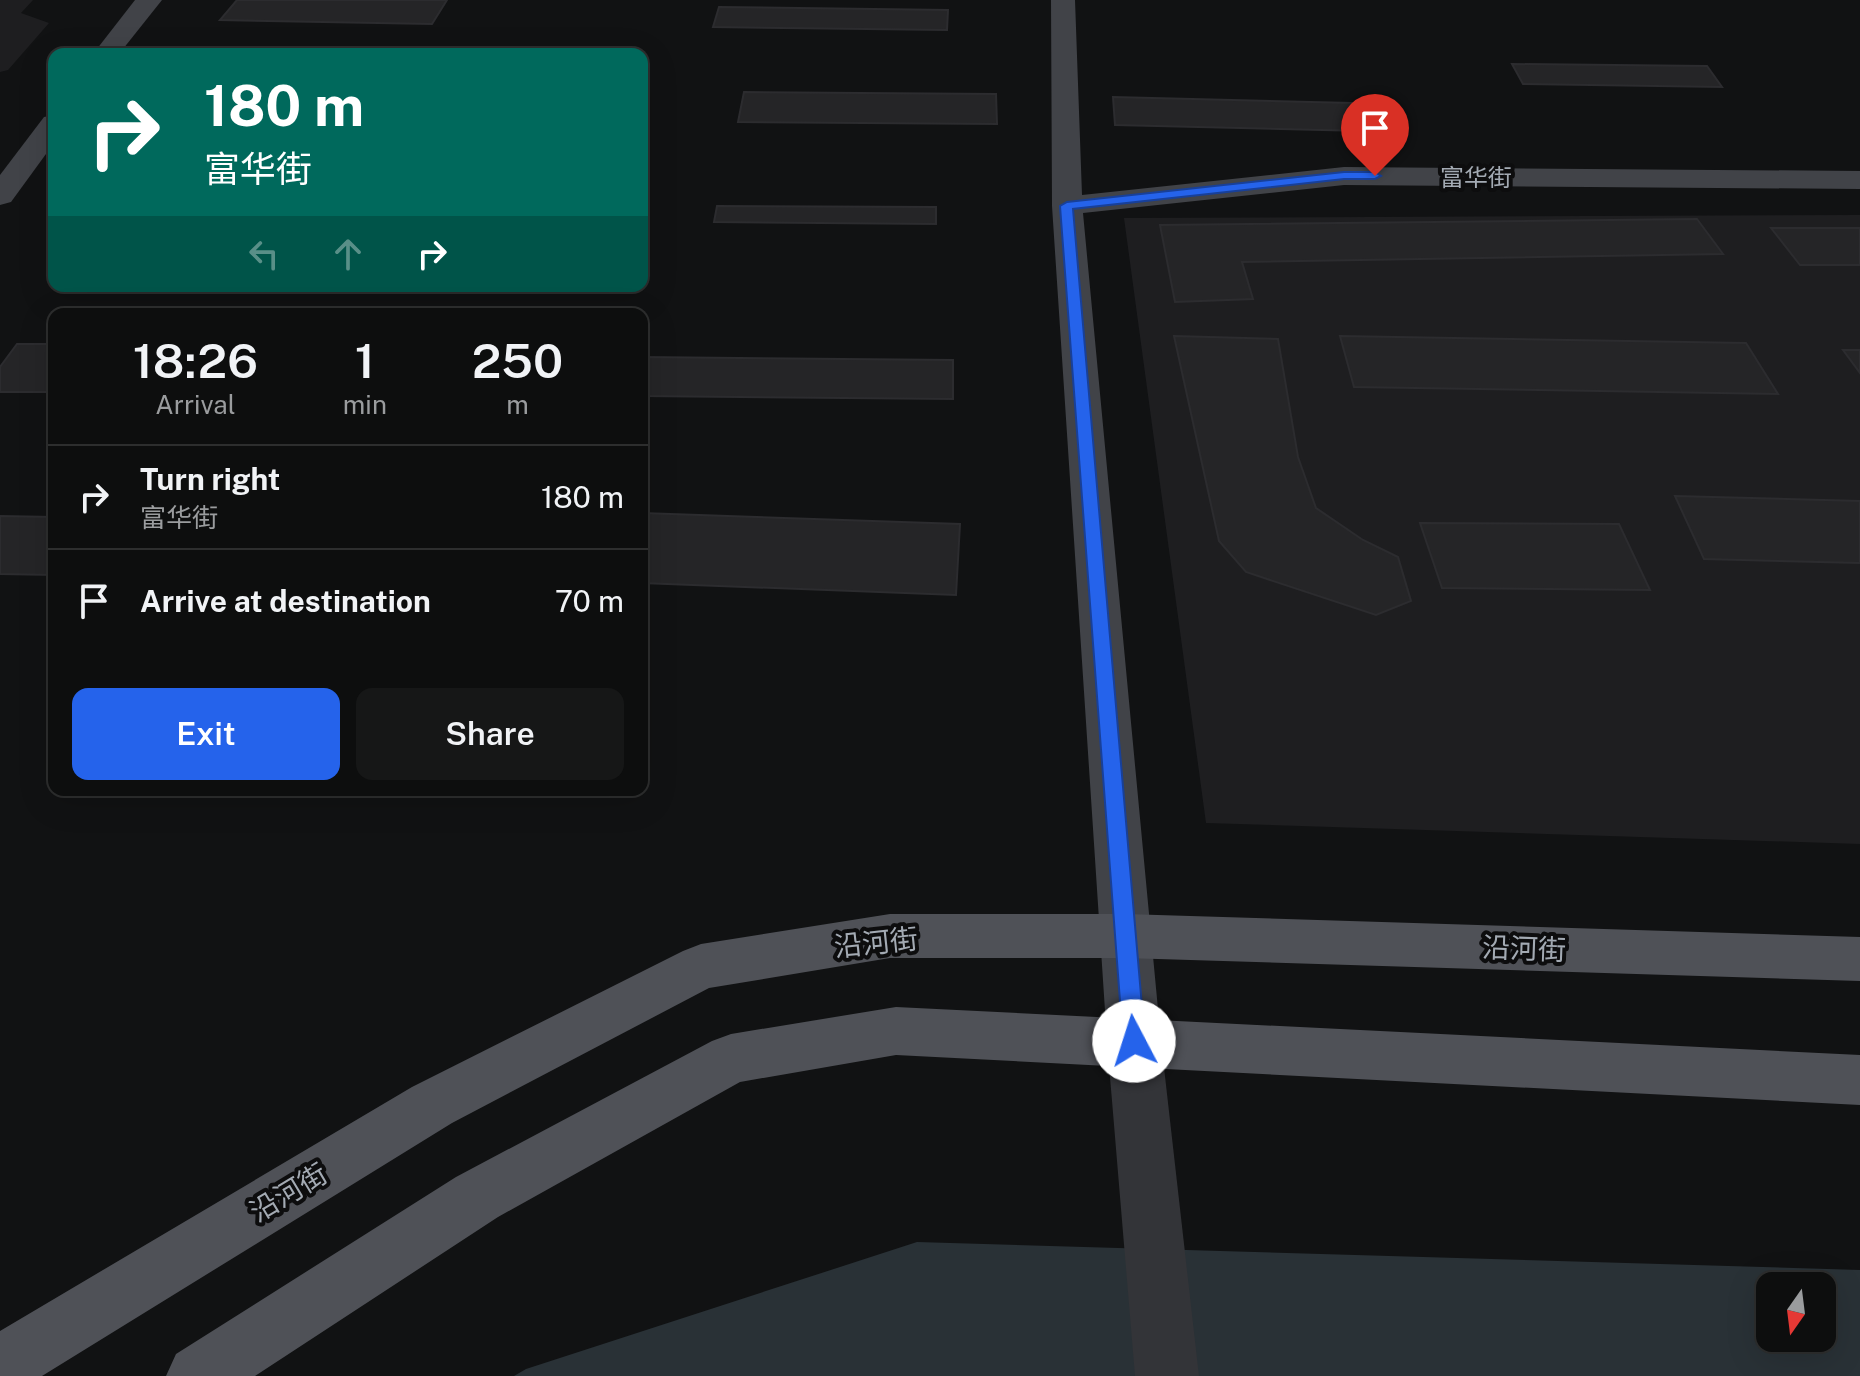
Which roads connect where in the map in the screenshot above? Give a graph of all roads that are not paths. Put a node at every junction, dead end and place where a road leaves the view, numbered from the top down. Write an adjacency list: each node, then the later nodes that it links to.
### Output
1 (150, 0): 3 (street)
2 (1063, 0): 7 (street)
3 (110, 48)
4 (48, 131): 6 (street)
5 (1860, 180): 7 (street, 富华街)
6 (0, 196)
7 (1067, 206): 8 (street)
8 (1125, 936): 9 (main road, 沿河街); 10 (street); 12 (main road, 沿河街)
9 (1860, 959)
10 (1134, 1041): 11 (main road); 13 (main road); 14 (street)
11 (1860, 1080)
12 (0, 1366)
13 (198, 1376)
14 (1167, 1376)

